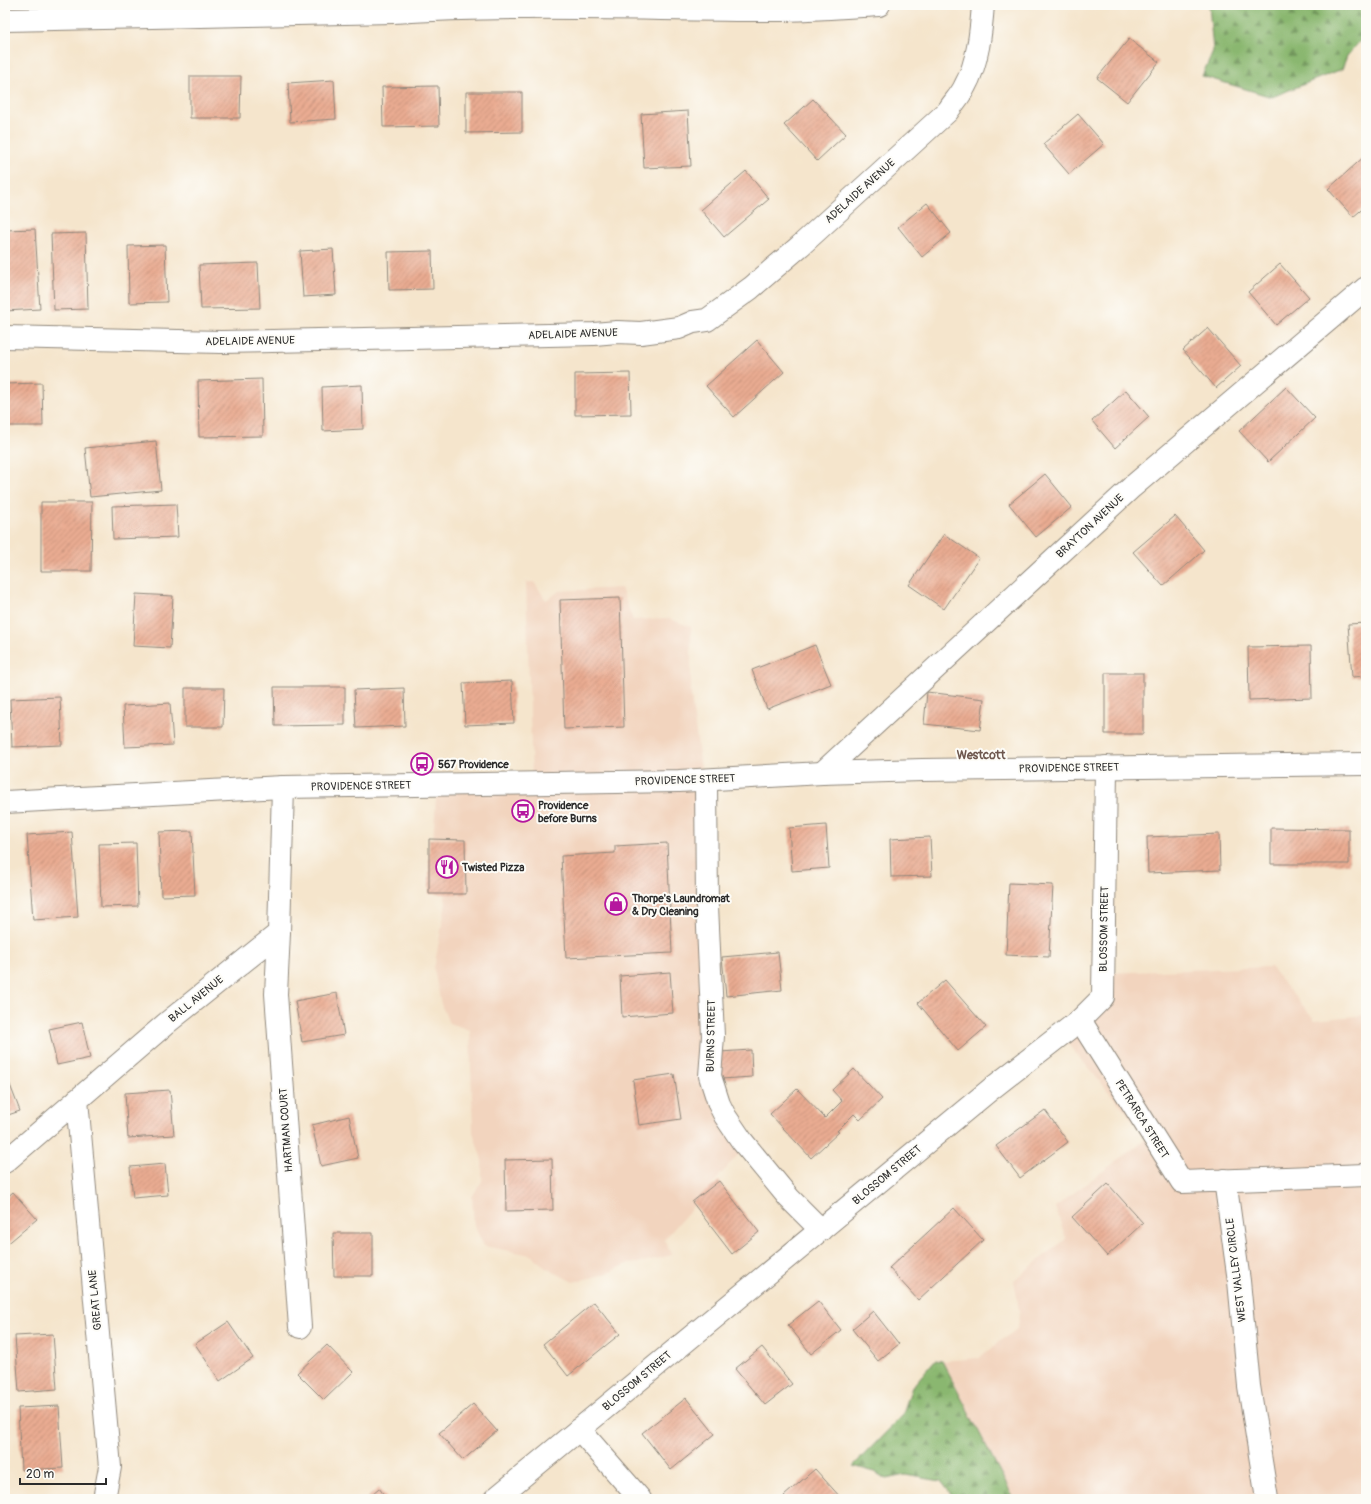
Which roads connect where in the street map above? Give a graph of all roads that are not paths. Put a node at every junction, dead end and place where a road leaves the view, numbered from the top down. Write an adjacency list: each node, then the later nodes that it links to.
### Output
1 (879, 5): 3 (street)
2 (983, 5): 5 (street, ADELAIDE AVENUE)
3 (5, 20)
4 (1366, 288): 8 (street, BRAYTON AVENUE)
5 (5, 337)
6 (1366, 764): 7 (street, PROVIDENCE STREET)
7 (1106, 768): 8 (street, PROVIDENCE STREET); 13 (street, BLOSSOM STREET)
8 (822, 773): 9 (street, PROVIDENCE STREET)
9 (706, 780): 10 (street, PROVIDENCE STREET); 18 (street, BURNS STREET)
10 (283, 788): 11 (street, PROVIDENCE STREET); 12 (street)
11 (5, 802)
12 (279, 933): 14 (street, BALL AVENUE); 19 (street, HARTMAN COURT)
13 (1080, 1020): 17 (street, PETRARCA STREET); 18 (street, BLOSSOM STREET)
14 (77, 1100): 15 (street, BALL AVENUE); 21 (street, GREAT LANE)
15 (5, 1162)
16 (1366, 1174): 17 (street)
17 (1225, 1180): 24 (street, WEST VALLEY CIRCLE)
18 (821, 1230): 20 (street, BLOSSOM STREET)
19 (300, 1327)
20 (580, 1429): 22 (street, BLOSSOM STREET); 23 (street)
21 (104, 1499)
22 (495, 1499)
23 (640, 1499)
24 (1268, 1499)

